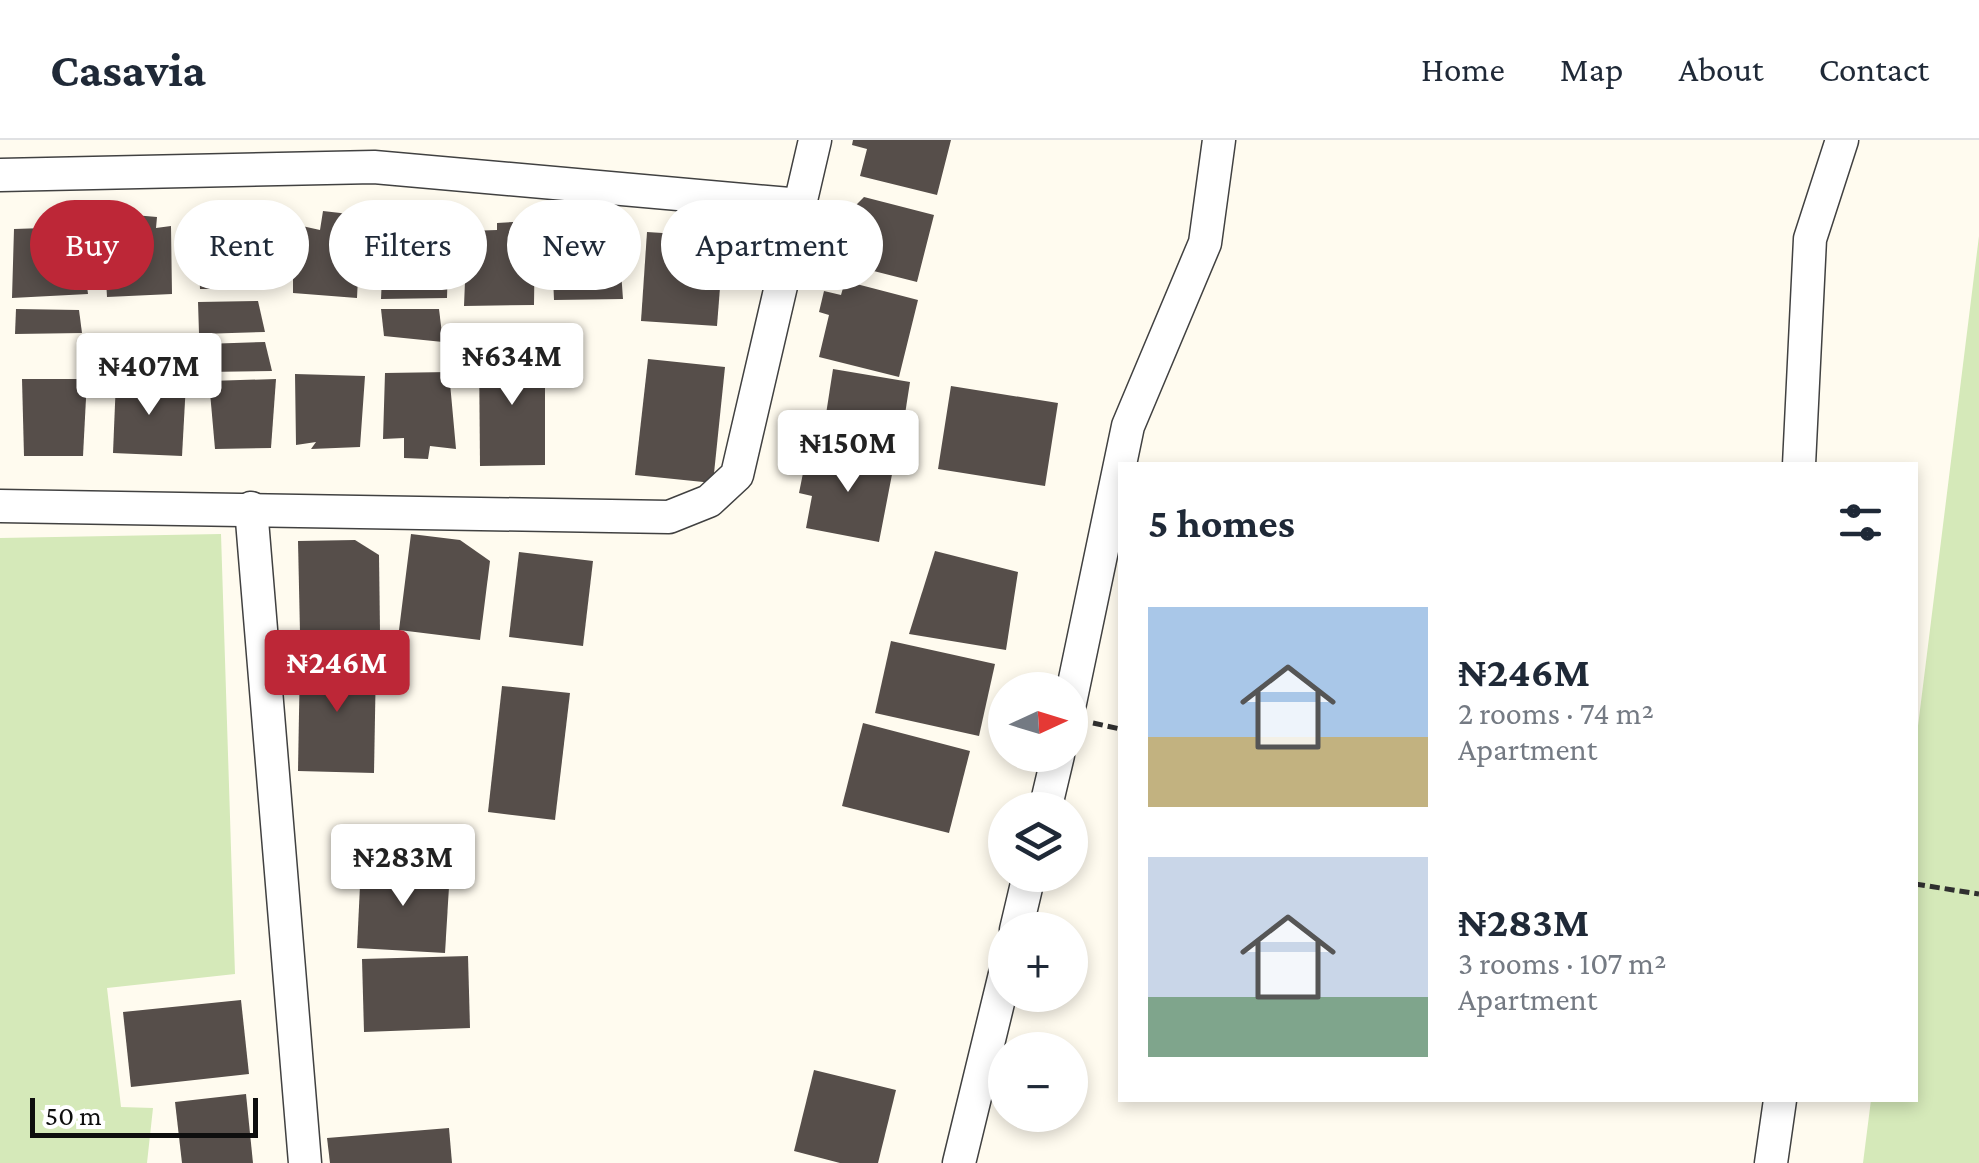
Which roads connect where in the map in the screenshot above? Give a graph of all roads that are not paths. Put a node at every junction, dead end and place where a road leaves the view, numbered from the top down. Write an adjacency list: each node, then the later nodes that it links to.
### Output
1 (815, 140): 6 (street)
2 (1219, 140): 8 (street)
3 (1842, 140): 9 (street)
4 (0, 175): 5 (street)
5 (743, 200)
6 (802, 200)
7 (781, 290): 12 (street)
8 (1120, 462)
9 (1799, 462)
10 (1118, 474): 13 (street)
11 (0, 506): 12 (street)
12 (251, 508): 16 (street)
13 (1076, 672)
14 (996, 1012): 17 (street)
15 (1780, 1102): 18 (street)
16 (306, 1163)
17 (959, 1163)
18 (1770, 1163)

